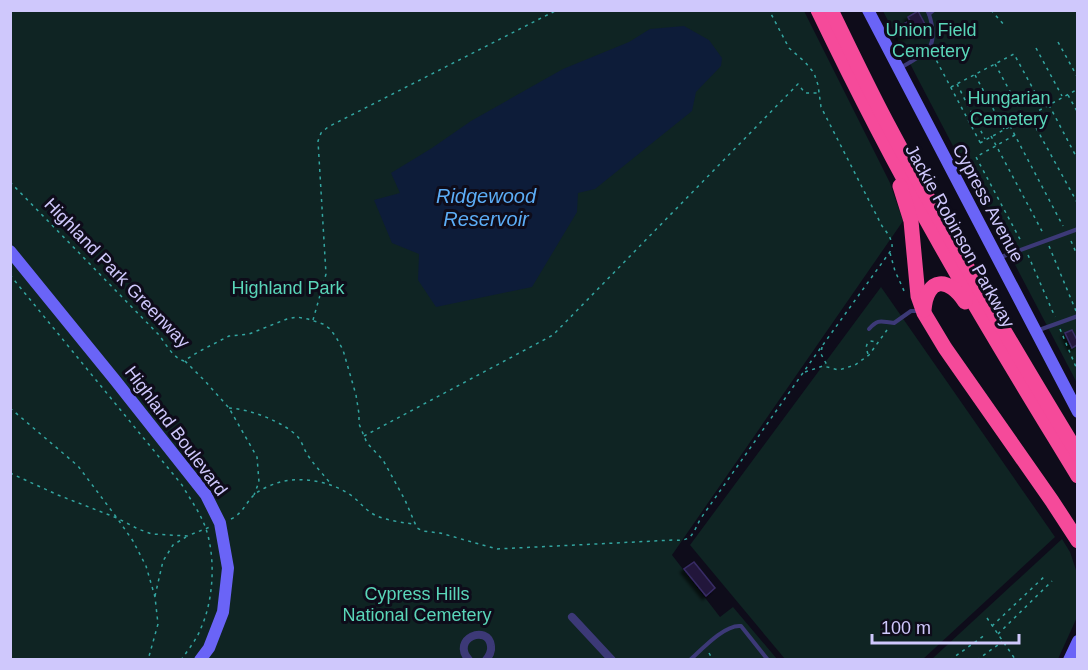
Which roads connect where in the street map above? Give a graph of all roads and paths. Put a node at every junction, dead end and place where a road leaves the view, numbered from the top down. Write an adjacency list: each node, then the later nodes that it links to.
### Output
1 (557, 10): 49 (path)
2 (769, 10): 19 (path)
3 (818, 10): 26 (highway, Jackie Robinson Parkway)
4 (831, 10): 66 (highway, Jackie Robinson Parkway)
5 (991, 10): 8 (path)
6 (872, 12): 13 (main road, Cypress Avenue)
7 (930, 12): 10 (lane)
8 (1005, 26)
9 (1059, 42): 15 (path)
10 (929, 48): 13 (lane); 17 (path)
11 (1036, 48): 21 (path)
12 (995, 64): 14 (path); 23 (path); 27 (path)
13 (898, 69): 44 (main road, Cypress Avenue)
14 (975, 74): 16 (path); 29 (path)
15 (1077, 78)
16 (956, 84): 17 (path); 32 (path)
17 (951, 87): 32 (path)
18 (1077, 89): 20 (path)
19 (818, 93): 42 (path); 65 (path)
20 (1068, 94): 21 (path); 24 (path)
21 (1063, 97): 22 (path)
22 (1049, 105): 25 (path); 34 (path)
23 (1043, 107)
24 (1077, 113)
25 (1029, 115): 27 (path); 36 (path)
26 (872, 117): 47 (highway); 56 (highway, Jackie Robinson Parkway)
27 (1024, 118): 28 (path)
28 (1010, 126): 29 (path); 30 (path)
29 (1005, 129): 31 (path)
30 (1015, 135): 33 (path); 38 (path)
31 (991, 136): 32 (path); 33 (path)
32 (986, 139)
33 (996, 146): 39 (path); 40 (path)
34 (1077, 160)
35 (10, 182): 58 (path, Highland Park Greenway)
36 (1077, 204)
37 (1077, 229): 38 (lane)
38 (1067, 233): 39 (lane); 43 (path)
39 (1047, 241): 40 (lane); 48 (path)
40 (1025, 249): 44 (lane); 51 (path)
41 (10, 251): 92 (main road, Highland Boulevard)
42 (890, 252): 46 (path); 55 (path)
43 (1077, 257)
44 (997, 258): 53 (main road, Cypress Avenue)
45 (10, 275): 74 (path)
46 (906, 296)
47 (924, 313): 50 (lane); 56 (highway); 76 (highway)
48 (1077, 315): 51 (lane)
49 (313, 321): 58 (path, Highland Park Greenway); 65 (path)
50 (894, 323): 52 (lane); 54 (path)
51 (1058, 323): 53 (lane); 59 (path)
52 (869, 329)
53 (1036, 332): 64 (main road, Cypress Avenue)
54 (879, 342): 57 (path); 57 (path)
55 (822, 346): 60 (path); 61 (path)
56 (1004, 354): 68 (highway, Jackie Robinson Parkway)
57 (868, 356): 60 (path)
58 (184, 361): 63 (path)
59 (1076, 367)
60 (829, 368): 61 (path)
61 (803, 372): 73 (path)
62 (10, 408): 71 (path)
63 (229, 408): 69 (path); 70 (path)
64 (1077, 412)
65 (363, 436): 73 (path)
66 (1077, 454)
67 (10, 473): 71 (path)
68 (1077, 476)
69 (331, 485): 70 (path); 73 (path)
70 (254, 495): 72 (path)
71 (117, 518): 75 (path); 79 (path)
72 (234, 518)
73 (414, 524)
74 (206, 529): 75 (path); 91 (path)
75 (187, 537): 79 (path)
76 (1077, 542)
77 (1046, 576): 82 (path)
78 (1052, 581): 83 (path)
79 (155, 597): 90 (path)
80 (572, 617): 94 (street)
81 (987, 618): 82 (path)
82 (992, 626): 83 (path)
83 (998, 634): 86 (path)
84 (985, 635): 88 (path)
85 (1077, 641): 102 (main road)
86 (1003, 642): 100 (path); 101 (path)
87 (710, 653): 96 (path)
88 (956, 655): 98 (path); 99 (path)
89 (467, 659): 93 (street)
90 (148, 660)
91 (181, 660)
92 (200, 660)
93 (486, 660)
94 (612, 660)
95 (690, 660): 97 (lane)
96 (713, 660)
97 (768, 660)
98 (950, 660)
99 (959, 660)
100 (977, 660)
101 (1014, 660)
102 (1069, 660)

